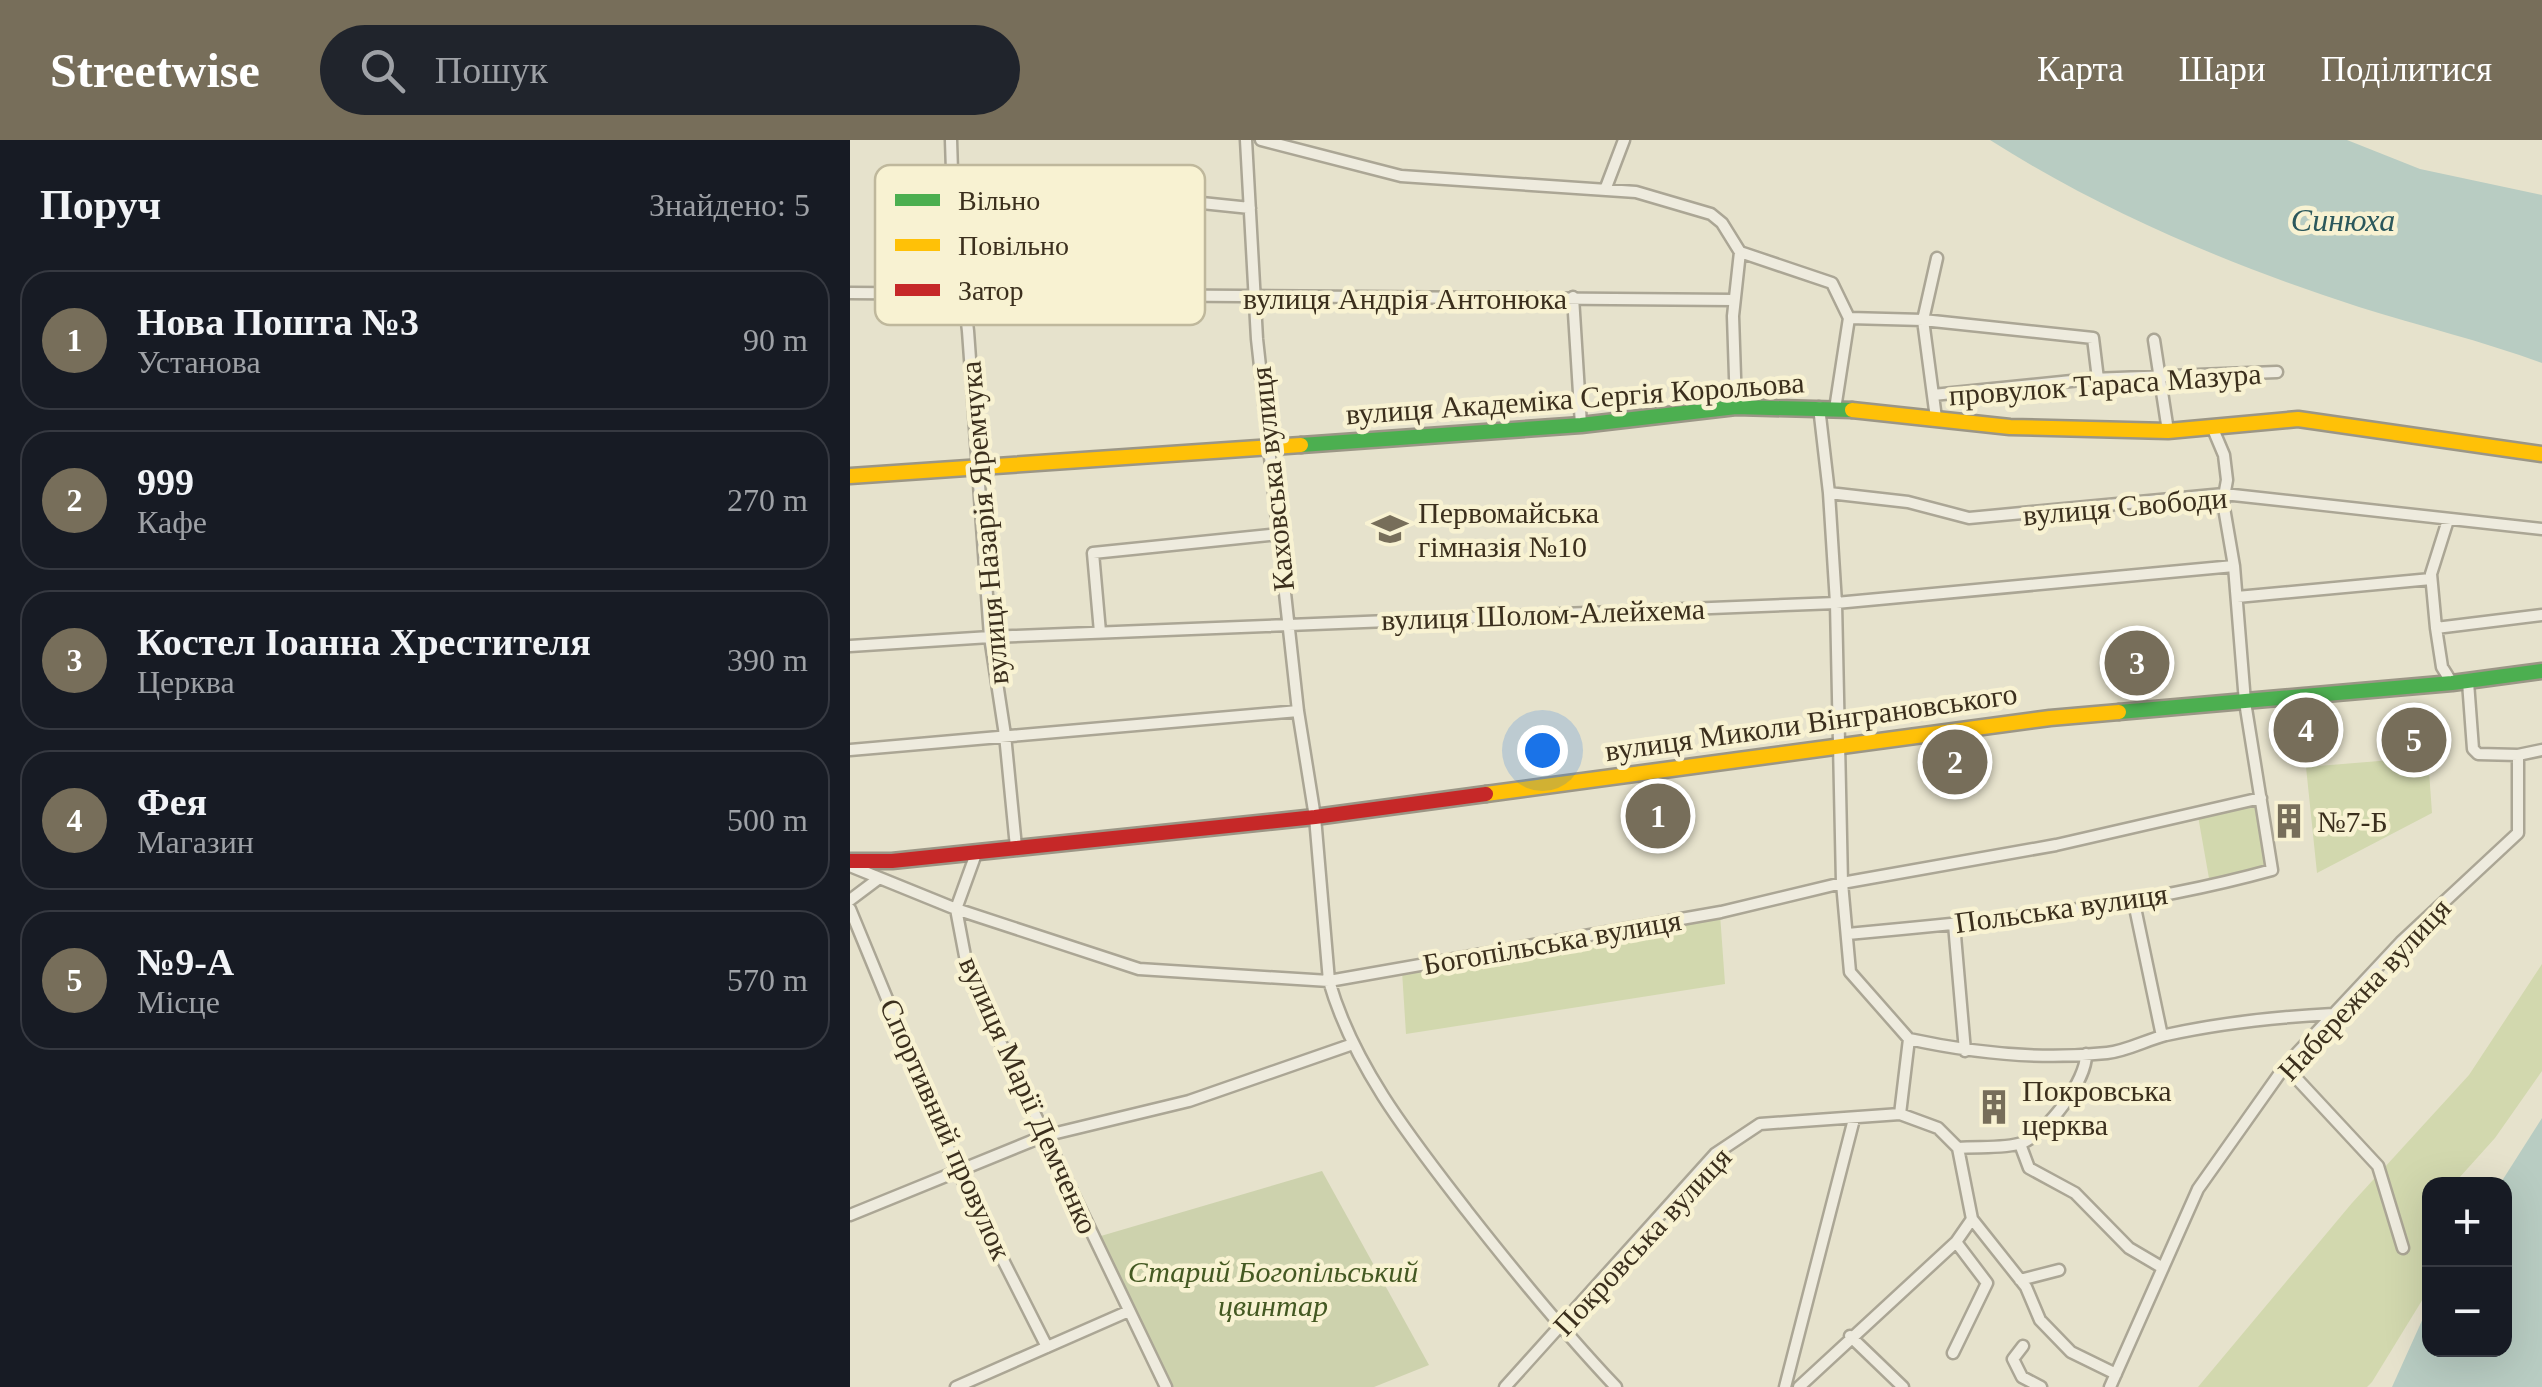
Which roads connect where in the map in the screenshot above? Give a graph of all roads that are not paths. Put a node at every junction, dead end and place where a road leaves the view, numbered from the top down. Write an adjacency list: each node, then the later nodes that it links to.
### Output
1 (951, 140): 5 (street, вулиця Назарія Яремчука)
2 (1246, 140): 8 (street, Каховська вулиця)
3 (1261, 140): 6 (street)
4 (1624, 140): 6 (street)
5 (952, 165)
6 (1605, 190): 9 (street)
7 (1205, 203): 8 (street)
8 (1250, 208): 15 (street, Каховська вулиця)
9 (1740, 252): 16 (street); 17 (street)
10 (1937, 258): 18 (street)
11 (850, 293): 12 (street, вулиця Андрія Антонюка)
12 (875, 293)
13 (1205, 297): 15 (street, вулиця Андрія Антонюка)
14 (1573, 297): 15 (street, вулиця Андрія Антонюка); 16 (street, вулиця Андрія Антонюка); 29 (street)
15 (1254, 298): 32 (street, Каховська вулиця)
16 (1734, 300): 25 (street)
17 (1849, 318): 18 (street); 27 (street)
18 (1923, 320): 23 (street); 24 (street)
19 (966, 325): 34 (street, вулиця Назарія Яремчука)
20 (2154, 340): 22 (street)
21 (2276, 372): 22 (street, провулок Тараса Мазура)
22 (2161, 376): 23 (street, провулок Тараса Мазура); 31 (street)
23 (2098, 378): 24 (street, провулок Тараса Мазура)
24 (1934, 396): 28 (street)
25 (1736, 407): 26 (street, вулиця Академіка Сергія Корольова); 29 (street, вулиця Академіка Сергія Корольова)
26 (1818, 407): 27 (street, вулиця Академіка Сергія Корольова); 36 (street)
27 (1835, 408): 28 (street, вулиця Академіка Сергія Корольова)
28 (1936, 418): 31 (street, вулиця Академіка Сергія Корольова)
29 (1580, 425): 32 (street, вулиця Академіка Сергія Корольова)
30 (2212, 429): 31 (street, вулиця Академіка Сергія Корольова); 33 (street, вулиця Академіка Сергія Корольова); 37 (street)
31 (2168, 431)
32 (1268, 447): 34 (street, вулиця Академіка Сергія Корольова); 40 (street, Каховська вулиця)
33 (2542, 454)
34 (978, 465): 35 (street, вулиця Академіка Сергія Корольова); 49 (street, вулиця Назарія Яремчука)
35 (850, 476)
36 (1829, 493): 37 (street, вулиця Свободи); 44 (street)
37 (2224, 494): 38 (street, вулиця Свободи); 41 (street)
38 (2448, 520): 39 (street, вулиця Свободи); 42 (street)
39 (2542, 529)
40 (1279, 534): 46 (street, Каховська вулиця); 48 (street)
41 (2234, 566): 43 (street); 44 (street, вулиця Шолом-Алейхема)
42 (2431, 579): 43 (street); 47 (street)
43 (2237, 596): 53 (street)
44 (1836, 603): 46 (street, вулиця Шолом-Алейхема); 56 (street)
45 (2542, 615): 47 (street)
46 (1288, 624): 48 (street, вулиця Шолом-Алейхема); 54 (street, Каховська вулиця)
47 (2436, 628): 52 (street)
48 (1100, 632): 49 (street, вулиця Шолом-Алейхема)
49 (990, 637): 50 (street, вулиця Шолом-Алейхема); 55 (street, вулиця Назарія Яремчука)
50 (850, 646)
51 (2542, 671): 52 (street, вулиця Миколи Вінграновського)
52 (2460, 682): 53 (street, вулиця Миколи Вінграновського); 59 (street)
53 (2246, 702): 56 (street, вулиця Миколи Вінграновського); 60 (street)
54 (1298, 711): 55 (street); 61 (street, Каховська вулиця)
55 (1005, 735): 57 (street); 62 (street, вулиця Назарія Яремчука)
56 (1841, 744): 61 (street, вулиця Миколи Вінграновського); 66 (street)
57 (850, 750)
58 (2542, 750): 59 (street)
59 (2518, 754): 74 (street, Набережна вулиця)
60 (2260, 798): 66 (street, Богопільська вулиця); 67 (street, Польська вулиця)
61 (1315, 817): 62 (street, вулиця Миколи Вінграновського); 73 (street, Каховська вулиця)
62 (1016, 847): 63 (street, вулиця Миколи Вінграновського)
63 (977, 851): 64 (street, вулиця Миколи Вінграновського); 70 (street)
64 (850, 863): 65 (street, Богопільська вулиця)
65 (878, 879): 68 (street); 70 (street, Богопільська вулиця)
66 (1842, 883): 72 (street); 73 (street, Богопільська вулиця)
67 (2134, 898): 71 (street, Польська вулиця); 75 (street)
68 (850, 900)
69 (850, 909): 86 (street, Спортивний провулок)
70 (956, 909): 73 (street, Богопільська вулиця); 83 (street, вулиця Марії Демченко)
71 (1954, 924): 72 (street, Польська вулиця); 78 (street)
72 (1847, 934): 76 (street)
73 (1328, 981): 77 (street, Каховська вулиця)
74 (2334, 1014): 75 (street); 80 (street, Набережна вулиця)
75 (2162, 1036): 79 (street)
76 (1909, 1039): 78 (street); 81 (street)
77 (1353, 1044): 83 (street); 95 (street, Каховська вулиця)
78 (1965, 1052): 79 (street)
79 (2086, 1054): 84 (street)
80 (2285, 1066): 90 (street); 91 (street, Набережна вулиця)
81 (1900, 1114): 82 (street, Покровська вулиця); 85 (street)
82 (1854, 1118): 95 (street, Покровська вулиця); 105 (street)
83 (1044, 1136): 86 (street); 94 (street, вулиця Марії Демченко)
84 (2020, 1144): 85 (street); 91 (street)
85 (1958, 1148): 88 (street)
86 (958, 1171): 87 (street); 98 (street, Спортивний провулок)
87 (850, 1216)
88 (1972, 1219): 89 (street); 93 (street)
89 (1956, 1242): 96 (street); 99 (street)
90 (2403, 1248)
91 (2163, 1268): 100 (street, Набережна вулиця)
92 (2059, 1270): 93 (street)
93 (2020, 1280): 100 (street)
94 (1129, 1311): 98 (street); 102 (street, вулиця Марії Демченко)
95 (1562, 1328): 103 (street, Покровська вулиця); 104 (street, Каховська вулиця)
96 (1850, 1336): 106 (street); 107 (street)
97 (2023, 1346): 108 (street)
98 (1048, 1347): 101 (street)
99 (1953, 1353)
100 (2116, 1374): 109 (street, Набережна вулиця)
101 (956, 1387)
102 (1166, 1387)
103 (1505, 1387)
104 (1616, 1387)
105 (1785, 1387)
106 (1799, 1387)
107 (1904, 1387)
108 (2040, 1387)
109 (2110, 1387)

